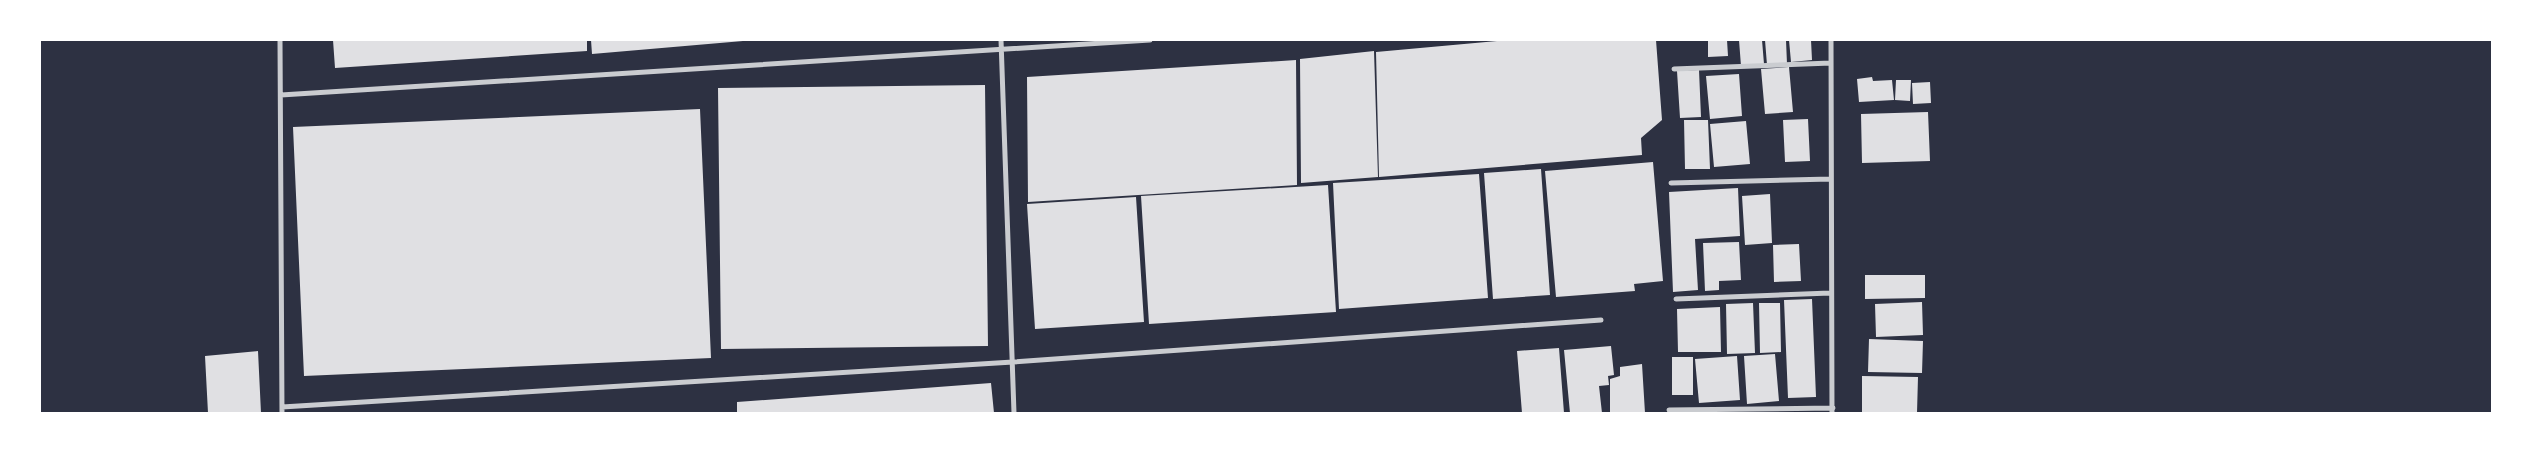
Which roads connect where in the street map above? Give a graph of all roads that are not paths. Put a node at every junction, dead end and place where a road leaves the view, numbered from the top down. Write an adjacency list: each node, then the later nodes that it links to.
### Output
1 (280, 40): 8 (street)
2 (1001, 40): 5 (street)
3 (1150, 40): 5 (street)
4 (1831, 40): 6 (street)
5 (1002, 51): 8 (street); 14 (street)
6 (1832, 63): 7 (street); 9 (street)
7 (1674, 69)
8 (281, 95): 15 (street)
9 (1831, 178): 10 (street); 11 (street)
10 (1671, 183)
11 (1830, 293): 12 (street); 17 (street)
12 (1676, 299)
13 (1601, 320): 14 (street)
14 (1012, 362): 15 (street); 18 (street)
15 (282, 410)
16 (1669, 410): 17 (street)
17 (1833, 411)
18 (1014, 413)

